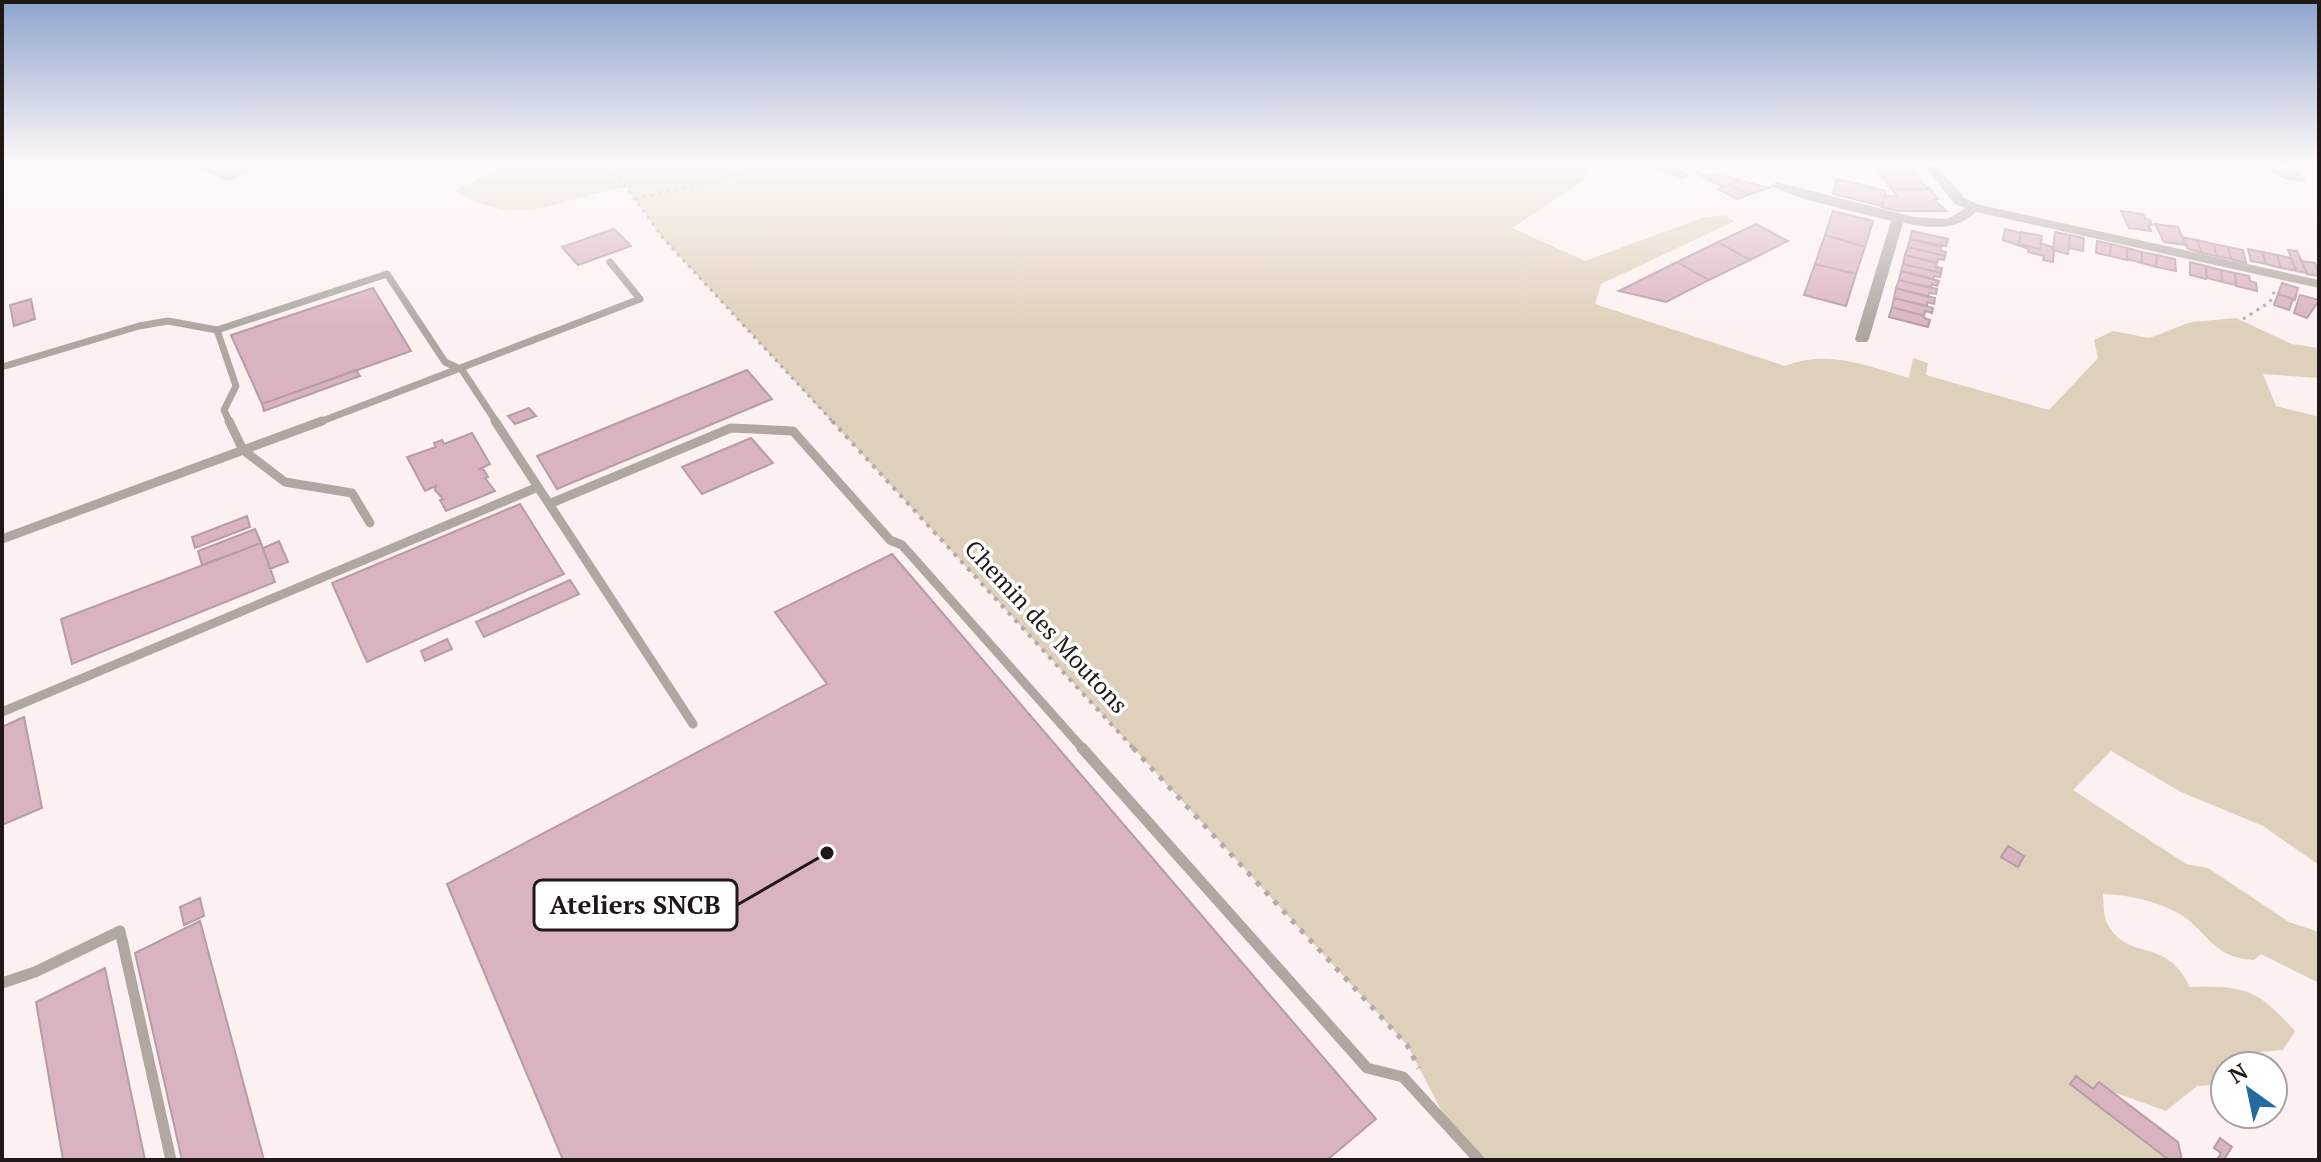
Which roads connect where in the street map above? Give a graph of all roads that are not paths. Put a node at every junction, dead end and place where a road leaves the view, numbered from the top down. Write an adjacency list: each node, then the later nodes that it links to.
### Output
1 (1898, 219): 8 (street)
2 (1908, 219): 3 (street)
3 (1957, 219)
4 (2028, 219): 6 (street)
5 (610, 262): 10 (lane)
6 (2319, 284)
7 (217, 330): 9 (lane); 10 (lane); 11 (lane)
8 (1862, 339)
9 (2, 367)
10 (462, 370): 11 (lane); 12 (lane)
11 (243, 450): 14 (lane); 15 (lane)
12 (538, 487): 13 (lane); 16 (lane)
13 (549, 504): 17 (lane); 20 (lane)
14 (370, 523)
15 (2, 539)
16 (2, 712)
17 (693, 724)
18 (2, 983): 19 (lane)
19 (171, 1160)
20 (1479, 1160)

